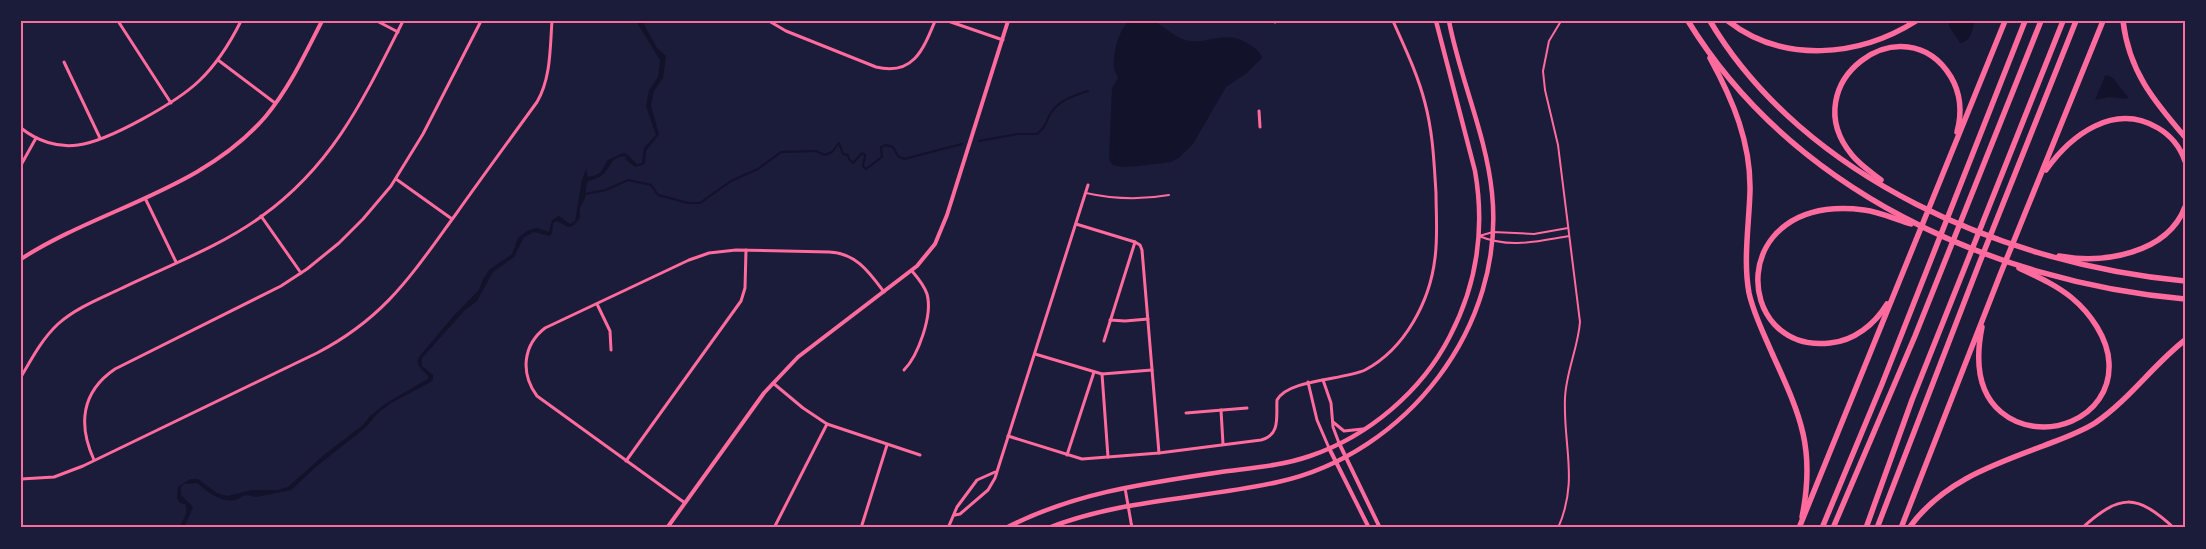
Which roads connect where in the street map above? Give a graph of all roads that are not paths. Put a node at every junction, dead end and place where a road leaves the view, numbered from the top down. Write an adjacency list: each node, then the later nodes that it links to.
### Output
1 (118, 21): 32 (street)
2 (241, 21): 30 (street)
3 (322, 21): 33 (street)
4 (377, 21): 27 (street)
5 (403, 21): 27 (street)
6 (481, 21): 43 (street)
7 (552, 21): 52 (street)
8 (769, 21): 9 (street)
9 (935, 21)
10 (948, 21): 28 (street)
11 (1008, 21): 28 (street)
12 (1393, 21): 85 (street)
13 (1436, 21): 57 (main road)
14 (1449, 21): 56 (main road)
15 (1561, 21): 55 (lane)
16 (1688, 21): 29 (highway)
17 (1710, 21): 48 (highway)
18 (1728, 21): 19 (highway)
19 (1916, 21)
20 (2005, 21): 40 (highway)
21 (2025, 21): 124 (highway)
22 (2041, 21): 125 (highway)
23 (2063, 21): 126 (highway)
24 (2076, 21): 127 (highway)
25 (2103, 21): 44 (highway)
26 (2123, 21): 37 (highway)
27 (398, 32): 51 (street)
28 (1003, 40): 66 (street)
29 (1703, 46): 64 (highway); 113 (highway)
30 (218, 60): 32 (street); 33 (street)
31 (64, 62): 39 (street)
32 (171, 103): 39 (street)
33 (275, 103): 49 (street)
34 (1259, 111): 35 (street)
35 (1260, 127)
36 (21, 128): 38 (street)
37 (2185, 137)
38 (36, 138): 39 (street); 42 (street)
39 (100, 138)
40 (1950, 156): 48 (highway); 69 (highway)
41 (2185, 160): 44 (highway)
42 (21, 165)
43 (396, 179): 52 (street); 67 (street)
44 (2039, 180): 72 (highway)
45 (1088, 185): 46 (street)
46 (1086, 193): 47 (lane); 53 (street)
47 (1169, 195)
48 (1904, 197): 61 (highway)
49 (145, 198): 63 (street); 65 (street)
50 (2185, 207): 61 (highway)
51 (261, 216): 65 (street); 67 (street)
52 (452, 219): 104 (street)
53 (1076, 224): 59 (street); 79 (street)
54 (1915, 226): 69 (highway)
55 (1568, 228): 56 (lane); 58 (lane)
56 (1493, 232): 57 (lane); 60 (main road)
57 (1480, 236): 60 (lane); 93 (main road)
58 (1569, 236): 60 (lane); 123 (lane)
59 (1135, 242): 74 (street); 75 (street)
60 (1492, 242): 103 (main road)
61 (2027, 249): 68 (highway)
62 (746, 250): 70 (street); 73 (street); 105 (street)
63 (21, 259)
64 (2001, 260): 71 (highway); 72 (highway)
65 (176, 262): 84 (street)
66 (912, 271): 70 (street); 80 (street)
67 (301, 274): 104 (street)
68 (2185, 282)
69 (1897, 287): 113 (highway)
70 (884, 292): 86 (street)
71 (2185, 299)
72 (1990, 302): 128 (highway)
73 (597, 304): 78 (street); 105 (street)
74 (1148, 319): 75 (street); 81 (street)
75 (1110, 320): 77 (street)
76 (2185, 340): 129 (highway)
77 (1104, 341)
78 (611, 350)
79 (1035, 354): 82 (street); 94 (street)
80 (904, 370)
81 (1152, 370): 83 (street); 99 (street)
82 (1094, 372): 83 (street); 101 (street)
83 (1102, 374): 102 (street)
84 (21, 377)
85 (1323, 380): 87 (street); 91 (street)
86 (773, 382): 92 (street); 110 (street)
87 (1308, 382): 96 (street); 98 (street)
88 (1247, 408): 89 (street)
89 (1220, 410): 90 (street); 96 (street)
90 (1186, 413)
91 (1332, 421): 93 (street); 95 (street)
92 (827, 424): 97 (street); 115 (street)
93 (1364, 429): 95 (main road)
94 (1008, 436): 101 (street); 107 (street)
95 (1339, 443): 98 (main road); 103 (street)
96 (1223, 444): 99 (street)
97 (887, 445): 100 (street); 116 (street)
98 (1329, 448): 106 (street); 109 (main road)
99 (1159, 453): 102 (street)
100 (920, 455)
101 (1067, 455): 102 (street)
102 (1108, 457)
103 (1346, 457): 106 (main road); 122 (street)
104 (94, 460): 108 (street)
105 (626, 461): 110 (street)
106 (1337, 461): 111 (main road); 121 (street)
107 (997, 469): 112 (street); 112 (street)
108 (21, 479)
109 (1125, 488): 111 (street); 118 (main road)
110 (685, 503): 114 (street)
111 (1128, 505): 119 (main road); 120 (street)
112 (955, 514): 117 (street)
113 (1800, 526)
114 (667, 528)
115 (774, 528)
116 (861, 528)
117 (948, 528)
118 (1006, 528)
119 (1048, 528)
120 (1132, 528)
121 (1369, 528)
122 (1380, 528)
123 (1558, 528)
124 (1822, 528)
125 (1833, 528)
126 (1866, 528)
127 (1877, 528)
128 (1901, 528)
129 (1909, 528)
130 (1995, 528): 131 (street)
131 (1999, 528)
132 (2082, 528): 133 (street)
133 (2174, 528)

